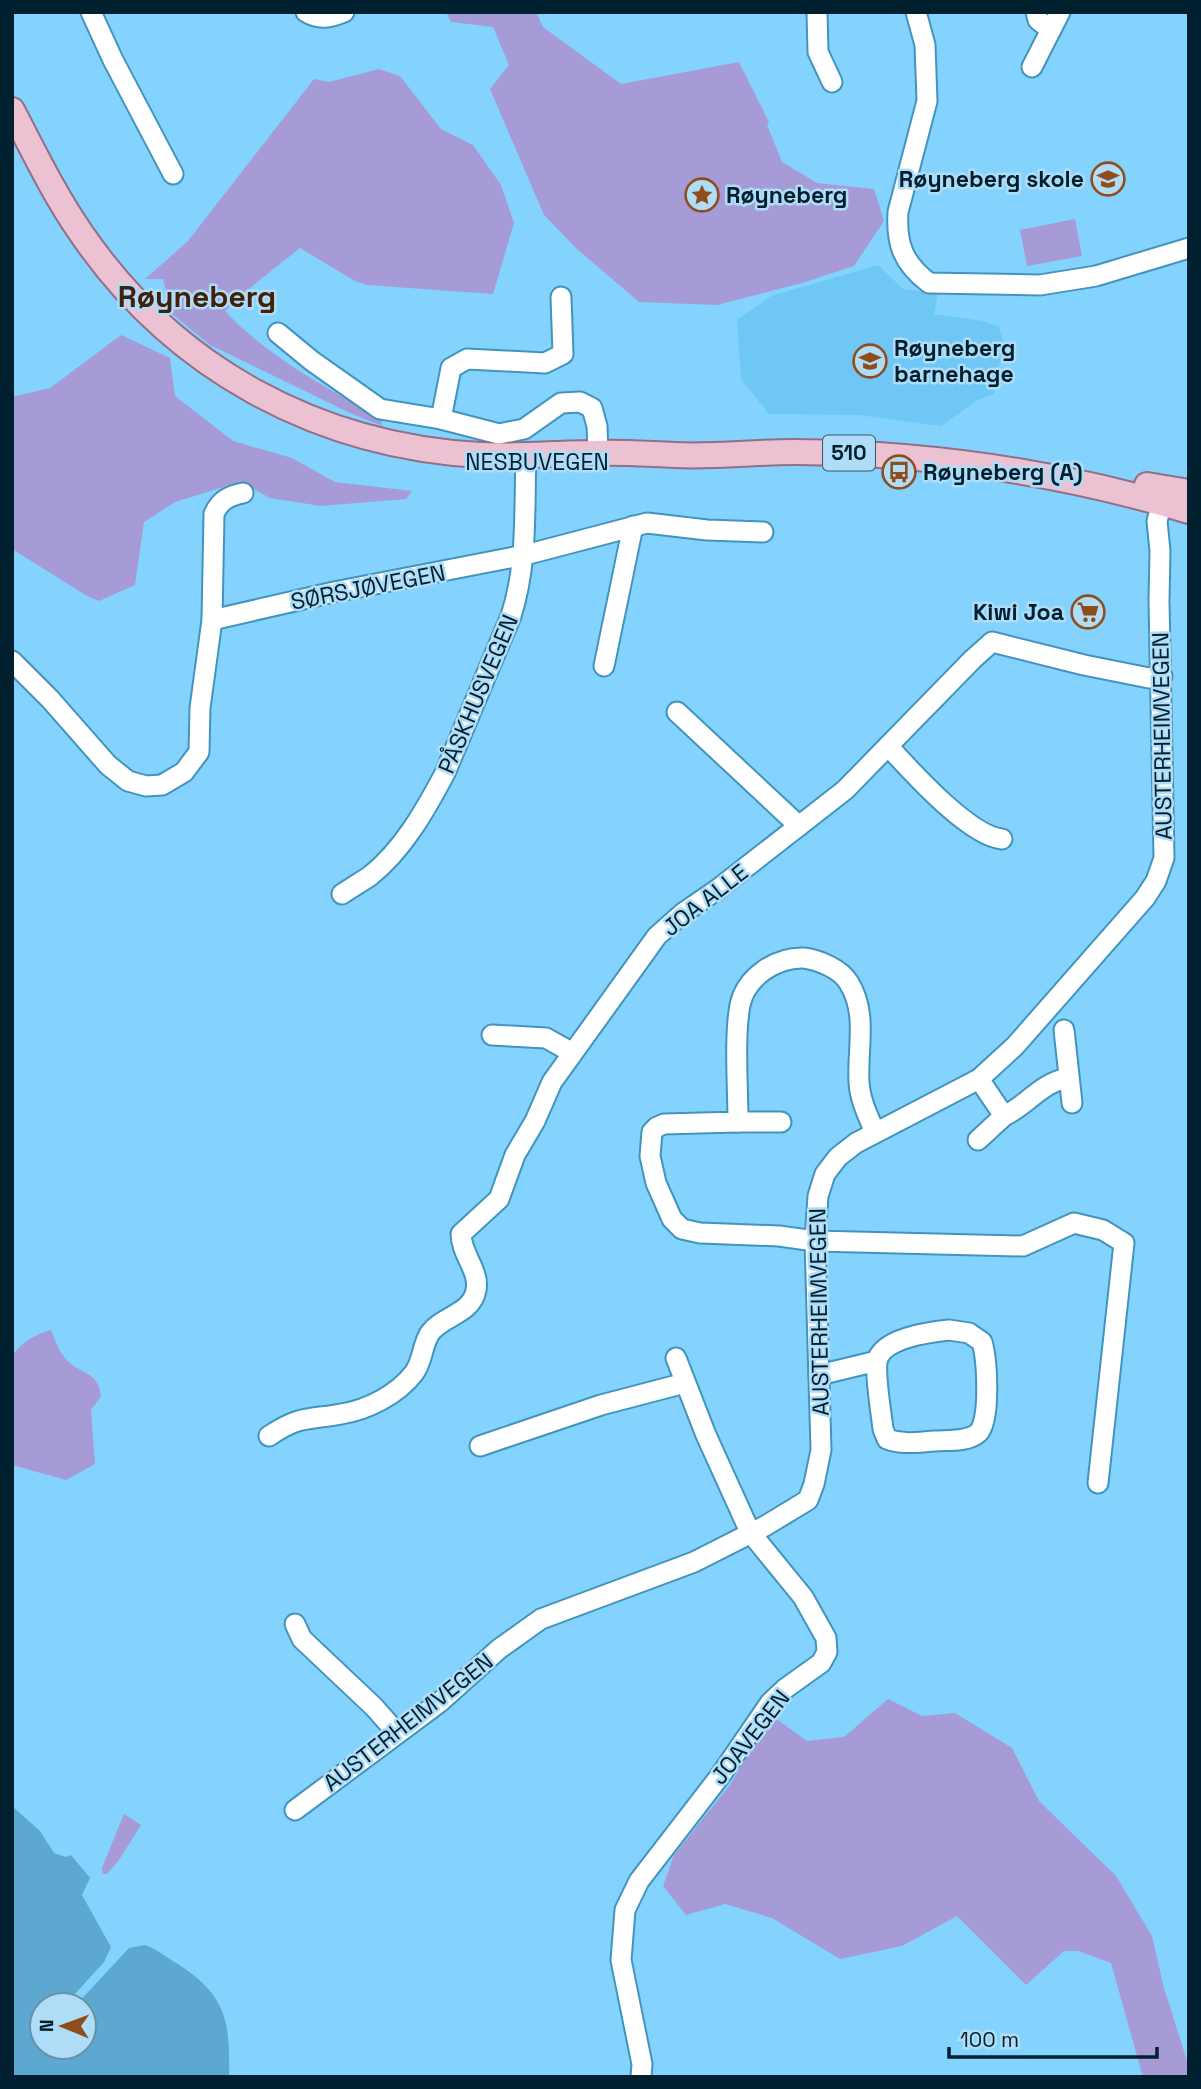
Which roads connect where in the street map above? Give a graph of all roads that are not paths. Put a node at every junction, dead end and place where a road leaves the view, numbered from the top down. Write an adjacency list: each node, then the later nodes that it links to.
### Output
1 (91, 12): 11 (street)
2 (306, 12): 3 (street)
3 (344, 12)
4 (817, 12): 9 (street)
5 (916, 12): 12 (street)
6 (1036, 12): 7 (street)
7 (1056, 21): 8 (street)
8 (1032, 67)
9 (832, 82)
10 (12, 110): 18 (main road, NESBUVEGEN / 510)
11 (173, 174)
12 (1189, 248)
13 (561, 297): 15 (street)
14 (278, 333): 15 (street)
15 (441, 419): 16 (street)
16 (598, 453): 17 (main road, NESBUVEGEN / 510); 18 (main road, NESBUVEGEN / 510)
17 (675, 455): 18 (main road, NESBUVEGEN / 510); 20 (main road, NESBUVEGEN / 510)
18 (526, 461): 23 (street, PÅSKHUSVEGEN)
19 (243, 493): 24 (street)
20 (1179, 501): 27 (street, AUSTERHEIMVEGEN)
21 (633, 526): 22 (street, SØRSJØVEGEN); 23 (street, SØRSJØVEGEN); 26 (street)
22 (763, 532)
23 (525, 555): 24 (street, SØRSJØVEGEN); 32 (street, PÅSKHUSVEGEN)
24 (212, 620): 25 (street)
25 (12, 661)
26 (604, 666)
27 (1162, 676): 29 (street, JOA ALLE); 37 (street, AUSTERHEIMVEGEN)
28 (677, 712): 30 (street)
29 (888, 746): 30 (street, JOA ALLE); 31 (street)
30 (799, 826): 35 (street, JOA ALLE)
31 (1002, 839)
32 (342, 894)
33 (1065, 1030): 36 (street)
34 (492, 1035): 35 (street)
35 (571, 1052): 49 (street, JOA ALLE)
36 (1068, 1078): 38 (street); 39 (street)
37 (979, 1079): 39 (street); 42 (street, AUSTERHEIMVEGEN)
38 (1072, 1103)
39 (1004, 1116): 43 (street)
40 (738, 1122): 41 (street); 42 (street); 44 (street)
41 (781, 1122)
42 (875, 1132): 44 (street, AUSTERHEIMVEGEN)
43 (978, 1140)
44 (815, 1241): 47 (street, AUSTERHEIMVEGEN); 51 (street)
45 (676, 1358): 48 (street, JOAVEGEN)
46 (877, 1361): 46 (street); 47 (street)
47 (819, 1375): 52 (street, AUSTERHEIMVEGEN)
48 (685, 1382): 50 (street); 52 (street, JOAVEGEN)
49 (269, 1436)
50 (480, 1446)
51 (1098, 1483)
52 (750, 1532): 54 (street, AUSTERHEIMVEGEN); 56 (street, JOAVEGEN)
53 (295, 1623): 54 (street)
54 (397, 1733): 55 (street, AUSTERHEIMVEGEN)
55 (295, 1810)
56 (641, 2077)

